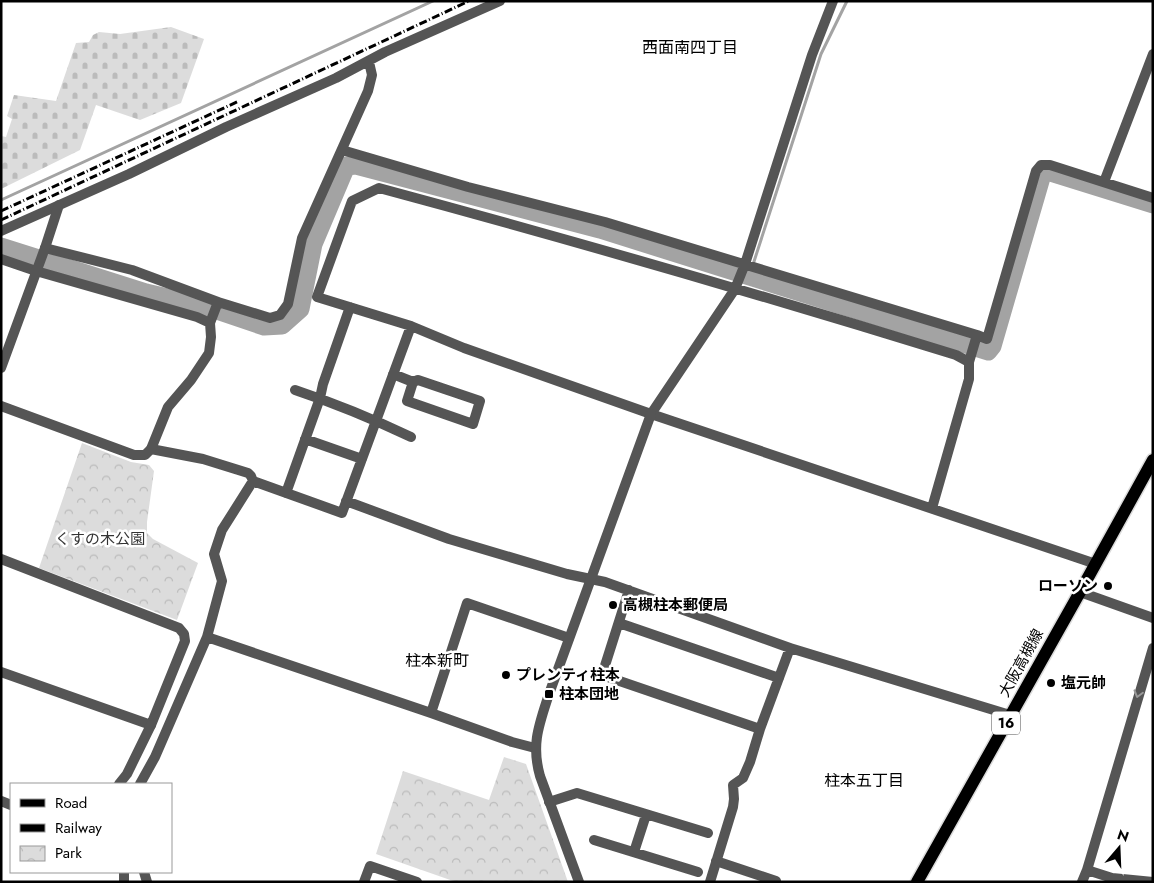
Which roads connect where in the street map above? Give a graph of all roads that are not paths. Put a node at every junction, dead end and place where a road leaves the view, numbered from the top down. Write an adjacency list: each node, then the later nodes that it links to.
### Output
1 (500, 1): 4 (street)
2 (833, 1): 12 (street)
3 (1153, 54): 6 (street)
4 (368, 62): 5 (street); 8 (street)
5 (342, 150): 12 (street); 15 (street)
6 (1104, 182): 7 (street); 19 (street)
7 (1153, 198)
8 (59, 205): 9 (street); 10 (street)
9 (1, 231)
10 (45, 248): 13 (street); 15 (street)
11 (1, 259): 13 (street)
12 (745, 264): 14 (street); 19 (street)
13 (36, 271): 17 (street); 21 (street)
14 (736, 289): 16 (street); 20 (street); 27 (street)
15 (218, 302): 17 (street)
16 (350, 307): 18 (street); 25 (street)
17 (210, 324): 31 (street)
18 (411, 326): 22 (street); 27 (street)
19 (977, 335): 20 (street)
20 (969, 362): 37 (street)
21 (1, 368)
22 (393, 374): 23 (street); 28 (street)
23 (413, 382): 23 (street)
24 (295, 390): 25 (street)
25 (320, 398): 28 (street); 30 (street)
26 (1, 406): 31 (street)
27 (651, 414): 37 (street); 40 (street)
28 (376, 421): 29 (street); 32 (street)
29 (411, 437)
30 (305, 440): 32 (street); 35 (street)
31 (151, 449): 34 (street)
32 (362, 460): 36 (street)
33 (1153, 460): 39 (main road, 大阪高槻線 / 16)
34 (253, 481): 35 (street); 45 (street)
35 (286, 493): 36 (street)
36 (346, 501): 40 (street)
37 (932, 508): 39 (street)
38 (1, 560): 53 (street)
39 (1096, 564): 42 (main road, 大阪高槻線 / 16)
40 (591, 579): 41 (street); 46 (street)
41 (629, 590): 44 (street); 47 (street)
42 (1080, 592): 43 (street); 52 (main road, 大阪高槻線 / 16)
43 (1153, 618)
44 (619, 623): 50 (street); 54 (street)
45 (207, 637): 51 (street); 57 (street)
46 (569, 638): 51 (street); 55 (street)
47 (790, 648): 50 (street); 52 (street)
48 (1153, 648): 64 (street, one-way to 64)
49 (1, 672): 53 (street)
50 (779, 678): 54 (street)
51 (431, 713): 55 (street)
52 (1010, 716): 71 (main road, 大阪高槻線 / 16)
53 (151, 725): 56 (street)
54 (760, 729): 63 (street)
55 (536, 748): 58 (street)
56 (120, 783)
57 (141, 783)
58 (549, 802): 59 (street); 69 (street)
59 (646, 814): 60 (street); 62 (street)
60 (708, 834)
61 (594, 840): 62 (street)
62 (634, 852): 65 (street)
63 (716, 862): 66 (street); 70 (street)
64 (1087, 870): 72 (street); 73 (street)
65 (698, 872)
66 (776, 881)
67 (364, 882): 68 (street)
68 (417, 882)
69 (578, 882)
70 (710, 882)
71 (917, 882)
72 (1082, 882)
73 (1153, 882)

